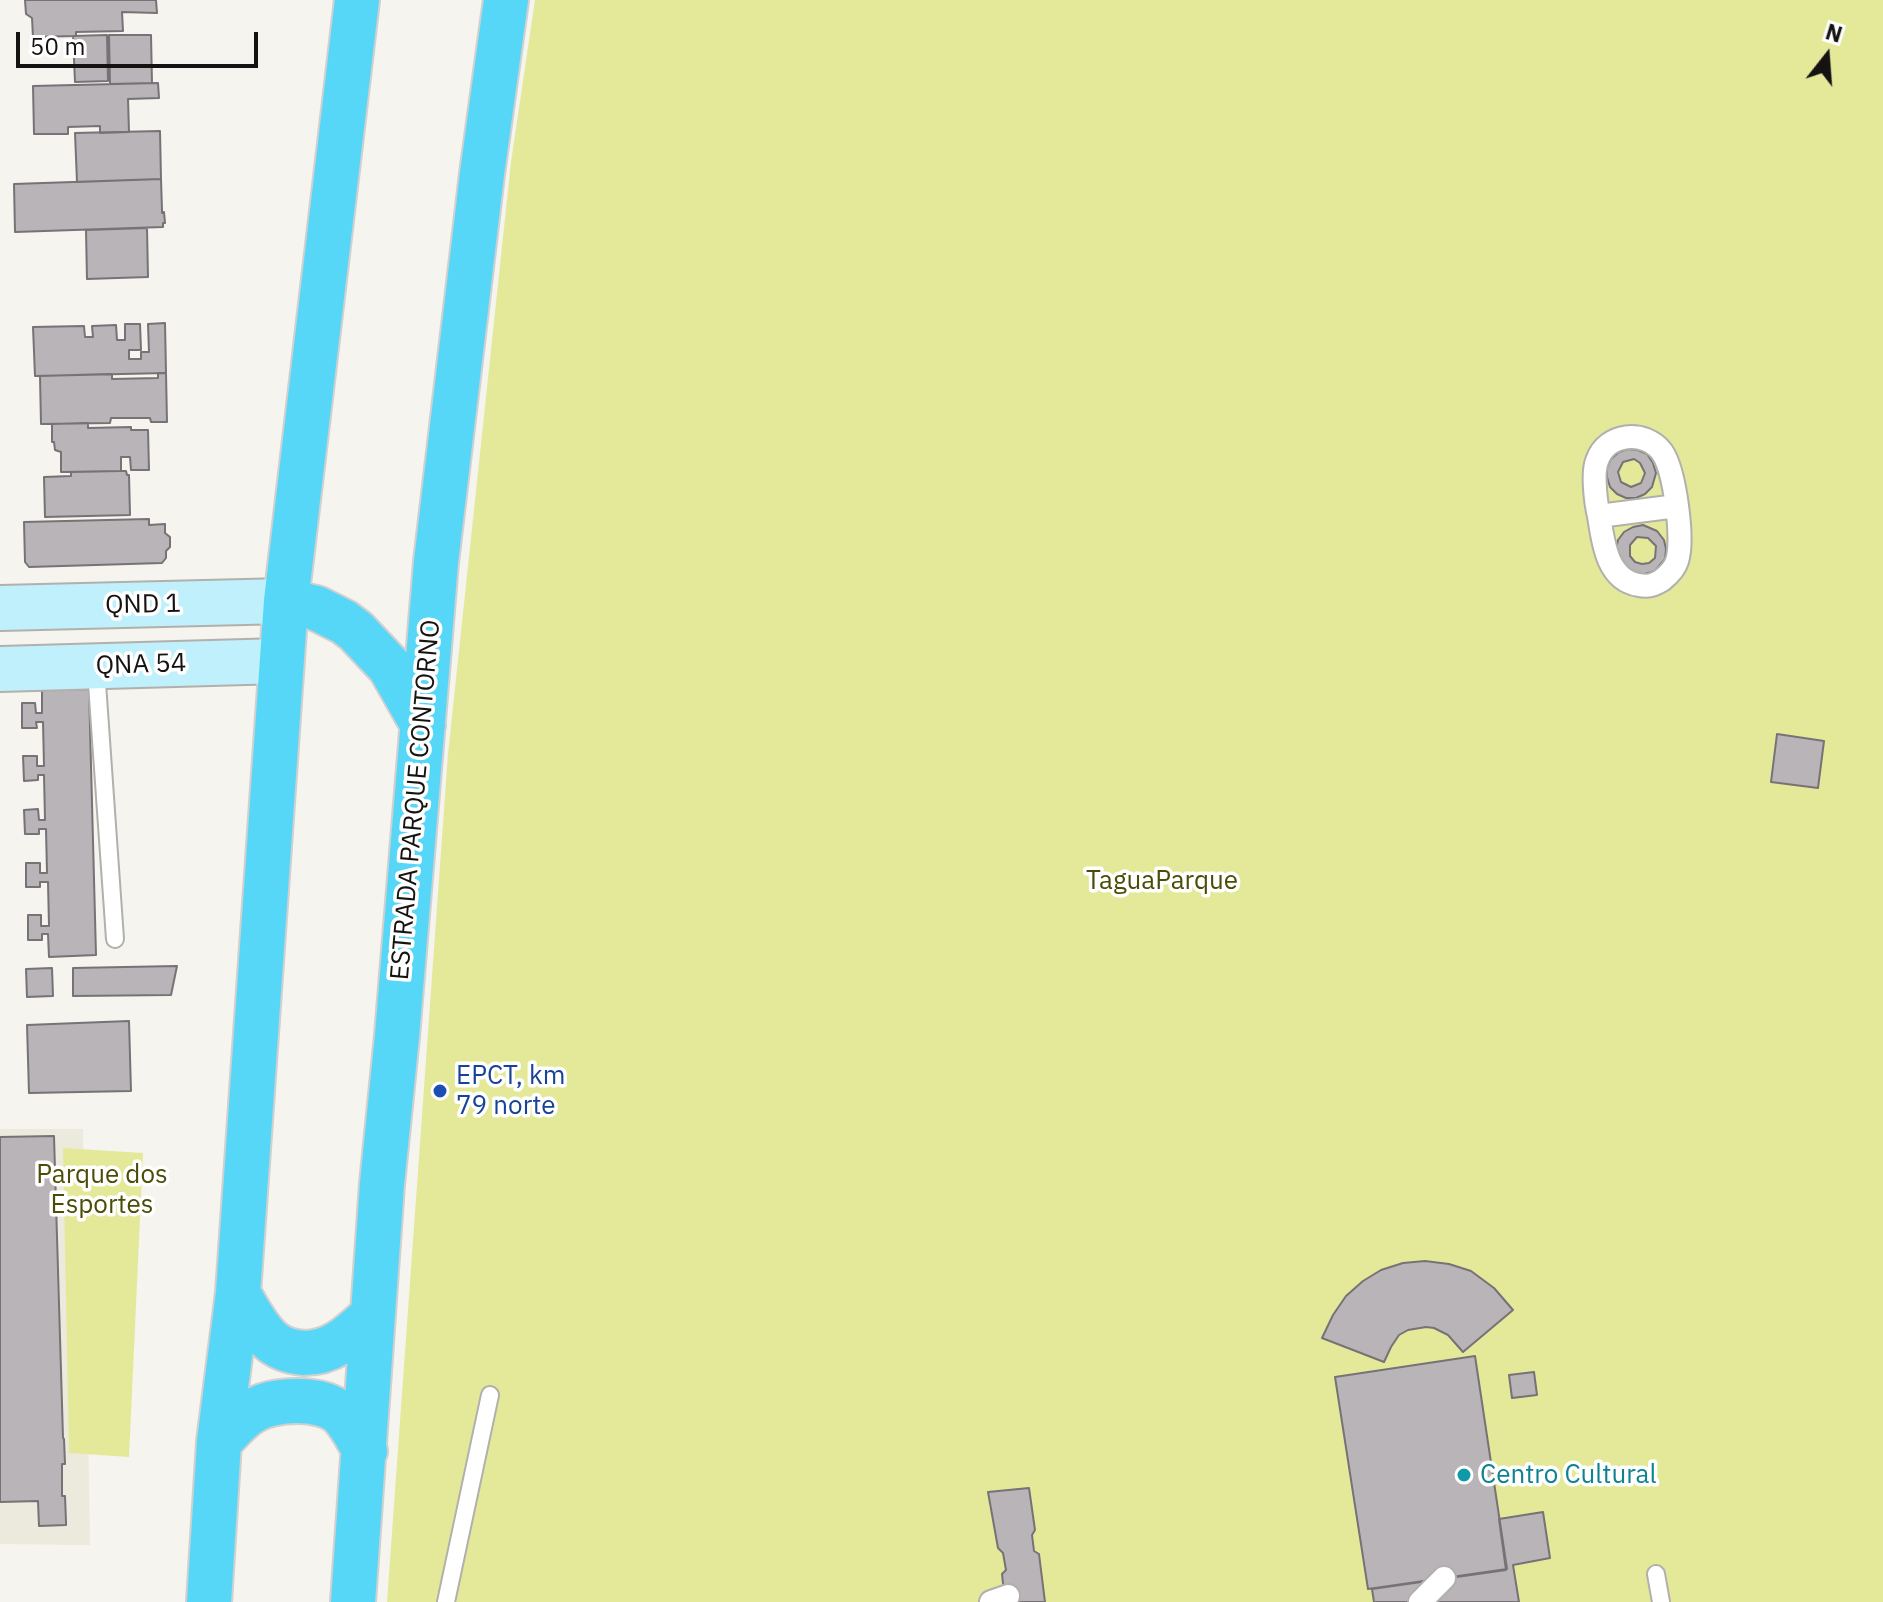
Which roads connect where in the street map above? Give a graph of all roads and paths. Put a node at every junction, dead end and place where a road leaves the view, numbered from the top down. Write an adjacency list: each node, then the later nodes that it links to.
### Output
1 (357, 0): 5 (highway)
2 (506, 0): 11 (highway, ESTRADA PARQUE CONTORNO)
3 (1677, 506): 4 (street); 4 (street); 4 (street)
4 (1599, 516)
5 (286, 601): 6 (main road, QND 1); 8 (highway); 11 (highway)
6 (108, 606): 7 (main road, QND 1); 9 (main road)
7 (0, 608)
8 (281, 661): 9 (main road, QNA 54); 13 (highway)
9 (101, 666): 10 (main road, QNA 54); 12 (lane)
10 (0, 669)
11 (423, 725): 14 (highway, ESTRADA PARQUE CONTORNO)
12 (115, 939)
13 (238, 1293): 14 (highway); 16 (highway)
14 (373, 1315): 17 (highway, ESTRADA PARQUE CONTORNO)
15 (490, 1395): 22 (lane)
16 (219, 1442): 17 (highway); 20 (highway)
17 (365, 1451): 21 (highway, ESTRADA PARQUE CONTORNO)
18 (1656, 1574): 24 (lane)
19 (1444, 1578): 23 (street)
20 (209, 1602)
21 (353, 1602)
22 (446, 1602)
23 (1420, 1602)
24 (1661, 1602)

